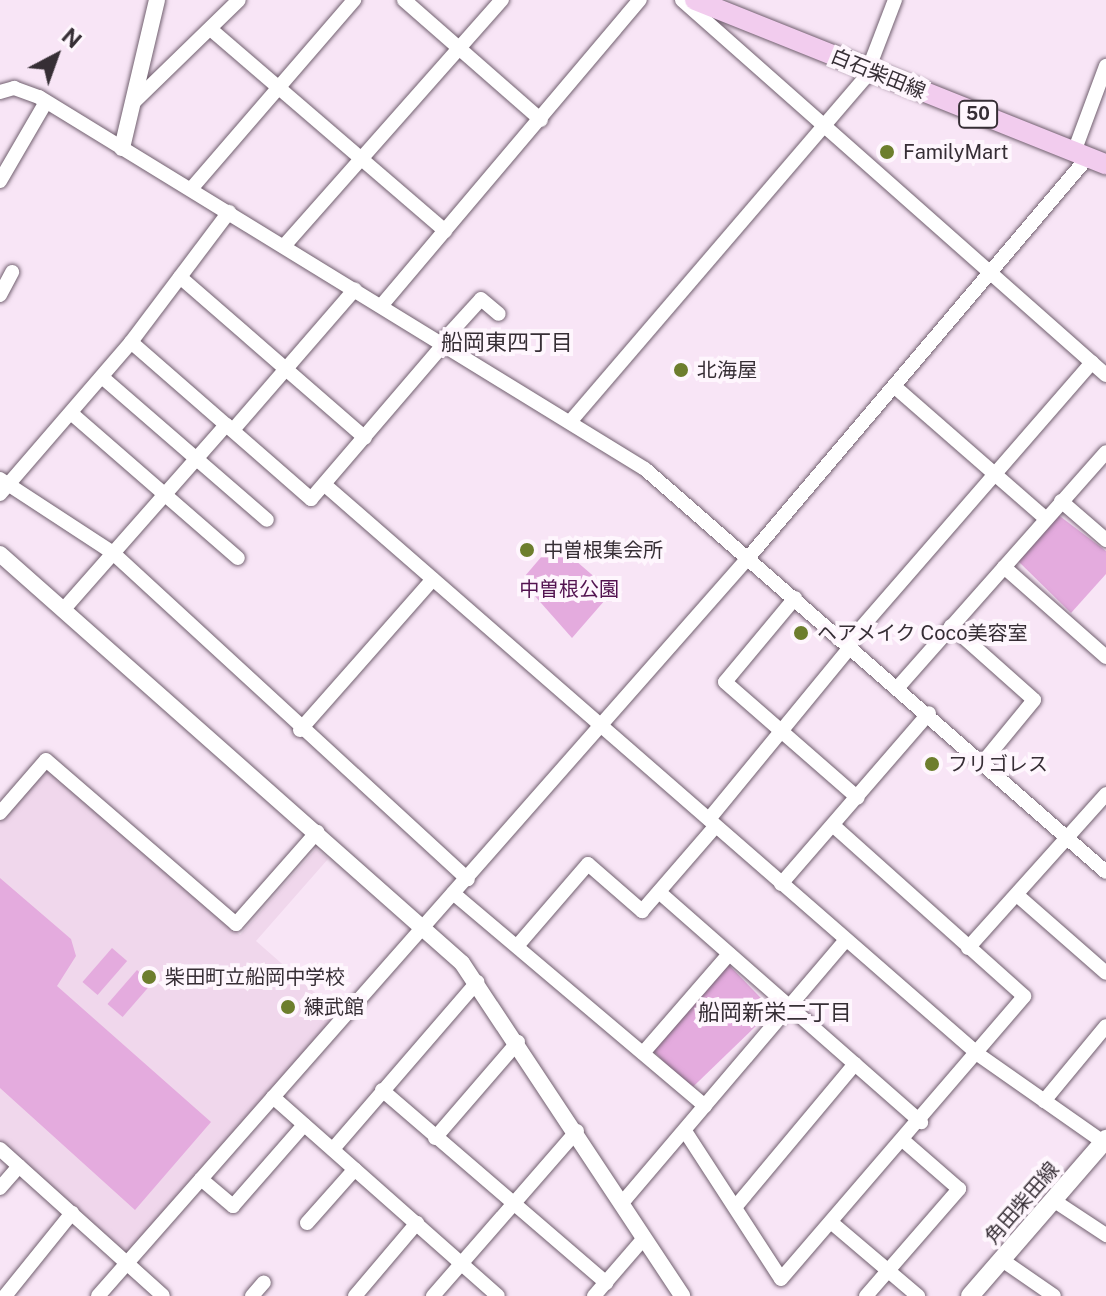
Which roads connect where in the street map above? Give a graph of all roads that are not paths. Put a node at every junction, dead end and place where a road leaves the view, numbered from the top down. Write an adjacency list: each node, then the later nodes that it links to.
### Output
1 (157, 0): 17 (street)
2 (239, 0): 10 (street)
3 (354, 0): 14 (street)
4 (404, 0): 11 (street)
5 (502, 0): 11 (street)
6 (640, 0): 18 (street)
7 (682, 0): 19 (street)
8 (695, 0): 13 (main road, 白石柴田線 / 50)
9 (895, 0): 13 (street)
10 (214, 32): 14 (street); 17 (street)
11 (460, 48): 18 (street); 22 (street)
12 (1106, 66): 21 (street)
13 (869, 70): 19 (street); 21 (main road, 白石柴田線 / 50)
14 (277, 87): 22 (street); 24 (street)
15 (0, 92): 16 (street)
16 (46, 102): 20 (street); 23 (street)
17 (134, 102): 20 (street)
18 (541, 120): 26 (street)
19 (824, 127): 29 (street); 43 (street)
20 (122, 148): 24 (street)
21 (1090, 157): 29 (street)
22 (361, 160): 26 (street); 27 (street)
23 (0, 181)
24 (191, 189): 25 (street)
25 (229, 212): 27 (street); 30 (street)
26 (445, 231): 33 (street)
27 (284, 246): 31 (street)
28 (12, 272): 32 (street)
29 (993, 275): 37 (street); 41 (street)
30 (180, 277): 35 (street); 38 (street)
31 (355, 289): 33 (street); 38 (street)
32 (0, 295)
33 (381, 306): 36 (street)
34 (499, 314): 36 (street)
35 (131, 342): 40 (street); 44 (street)
36 (442, 343): 43 (street); 45 (street)
37 (1092, 362): 39 (street); 48 (street)
38 (284, 371): 44 (street); 45 (street)
39 (1106, 375)
40 (102, 377): 42 (street); 47 (street)
41 (895, 387): 48 (street); 59 (street)
42 (71, 413): 50 (street); 51 (street)
43 (570, 422): 59 (street)
44 (230, 428): 47 (street); 49 (street)
45 (365, 438): 49 (street)
46 (1106, 452): 52 (street)
47 (194, 461): 51 (street); 54 (street)
48 (994, 473): 53 (street); 65 (street)
49 (325, 485): 61 (street)
50 (3, 486): 56 (street)
51 (165, 495): 56 (street); 58 (street)
52 (1061, 501): 53 (street); 55 (street)
53 (1045, 518): 60 (street)
54 (267, 520)
55 (1106, 540)
56 (113, 553): 63 (street); 71 (street)
57 (0, 554): 63 (street)
58 (238, 558)
59 (748, 558): 62 (street); 69 (street)
60 (1004, 567): 64 (street); 66 (street)
61 (433, 579): 69 (street); 71 (street)
62 (795, 598): 65 (street); 70 (street)
63 (63, 610): 78 (street)
64 (951, 626): 67 (street); 72 (street)
65 (850, 645): 67 (street); 70 (street)
66 (1106, 657)
67 (899, 686): 68 (street)
68 (929, 713): 72 (street); 74 (street)
69 (602, 726): 76 (street); 81 (street)
70 (781, 728): 74 (street); 76 (street)
71 (300, 730): 81 (street)
72 (983, 762): 79 (street)
73 (1106, 794): 79 (street)
74 (858, 798): 77 (street)
75 (0, 813): 78 (street)
76 (711, 824): 82 (street); 83 (street)
77 (833, 825): 82 (street); 89 (street)
78 (317, 832): 86 (street)
79 (1066, 837): 80 (street); 85 (street)
80 (1106, 872)
81 (468, 879): 84 (street)
82 (781, 884): 87 (street)
83 (659, 892): 88 (street); 90 (street)
84 (453, 893): 86 (street); 88 (street)
85 (1017, 895): 89 (street); 91 (street)
86 (425, 925): 92 (street); 100 (street)
87 (845, 941): 93 (street); 97 (street)
88 (518, 945): 96 (street)
89 (968, 948): 97 (street)
90 (729, 954): 93 (street); 96 (street)
91 (1106, 973)
92 (477, 982): 95 (street); 99 (street)
93 (791, 1007): 98 (street); 102 (street)
94 (1106, 1026): 101 (street)
95 (518, 1042): 105 (street); 107 (street)
96 (643, 1053): 102 (street)
97 (979, 1055): 101 (street); 103 (street)
98 (855, 1064): 103 (street); 119 (street)
99 (382, 1090): 107 (street); 111 (street)
100 (273, 1097): 104 (street); 114 (street)
101 (1044, 1101): 109 (street)
102 (705, 1106): 106 (street)
103 (921, 1122): 108 (street)
104 (304, 1125): 111 (street); 114 (street)
105 (577, 1131): 117 (street); 118 (street)
106 (685, 1131): 118 (street); 119 (street)
107 (435, 1138): 117 (street)
108 (905, 1142): 123 (street); 129 (street)
109 (1105, 1142): 116 (main road, 角田柴田線)
110 (0, 1149): 112 (street)
111 (333, 1149): 113 (street)
112 (19, 1166): 115 (street); 120 (street)
113 (355, 1169): 121 (street); 122 (street)
114 (201, 1179): 127 (street)
115 (0, 1188)
116 (1053, 1200): 124 (street); 126 (main road, 角田柴田線)
117 (513, 1203): 128 (street); 131 (street)
118 (622, 1203): 125 (street)
119 (737, 1205): 123 (street)
120 (72, 1213): 127 (street); 132 (street)
121 (307, 1223)
122 (417, 1223): 128 (street); 136 (street)
123 (832, 1223): 129 (street)
124 (1106, 1235)
125 (644, 1238): 131 (street); 140 (street)
126 (1002, 1260): 143 (main road, 角田柴田線); 144 (street)
127 (127, 1262): 133 (street); 134 (street)
128 (461, 1263): 137 (street); 138 (street)
129 (888, 1270): 141 (street); 142 (street)
130 (264, 1282): 135 (street)
131 (606, 1283): 139 (street)
132 (5, 1296)
133 (98, 1296)
134 (163, 1296)
135 (252, 1296)
136 (355, 1296)
137 (433, 1296)
138 (498, 1296)
139 (594, 1296)
140 (682, 1296)
141 (866, 1296)
142 (918, 1296)
143 (970, 1296)
144 (1054, 1296)

